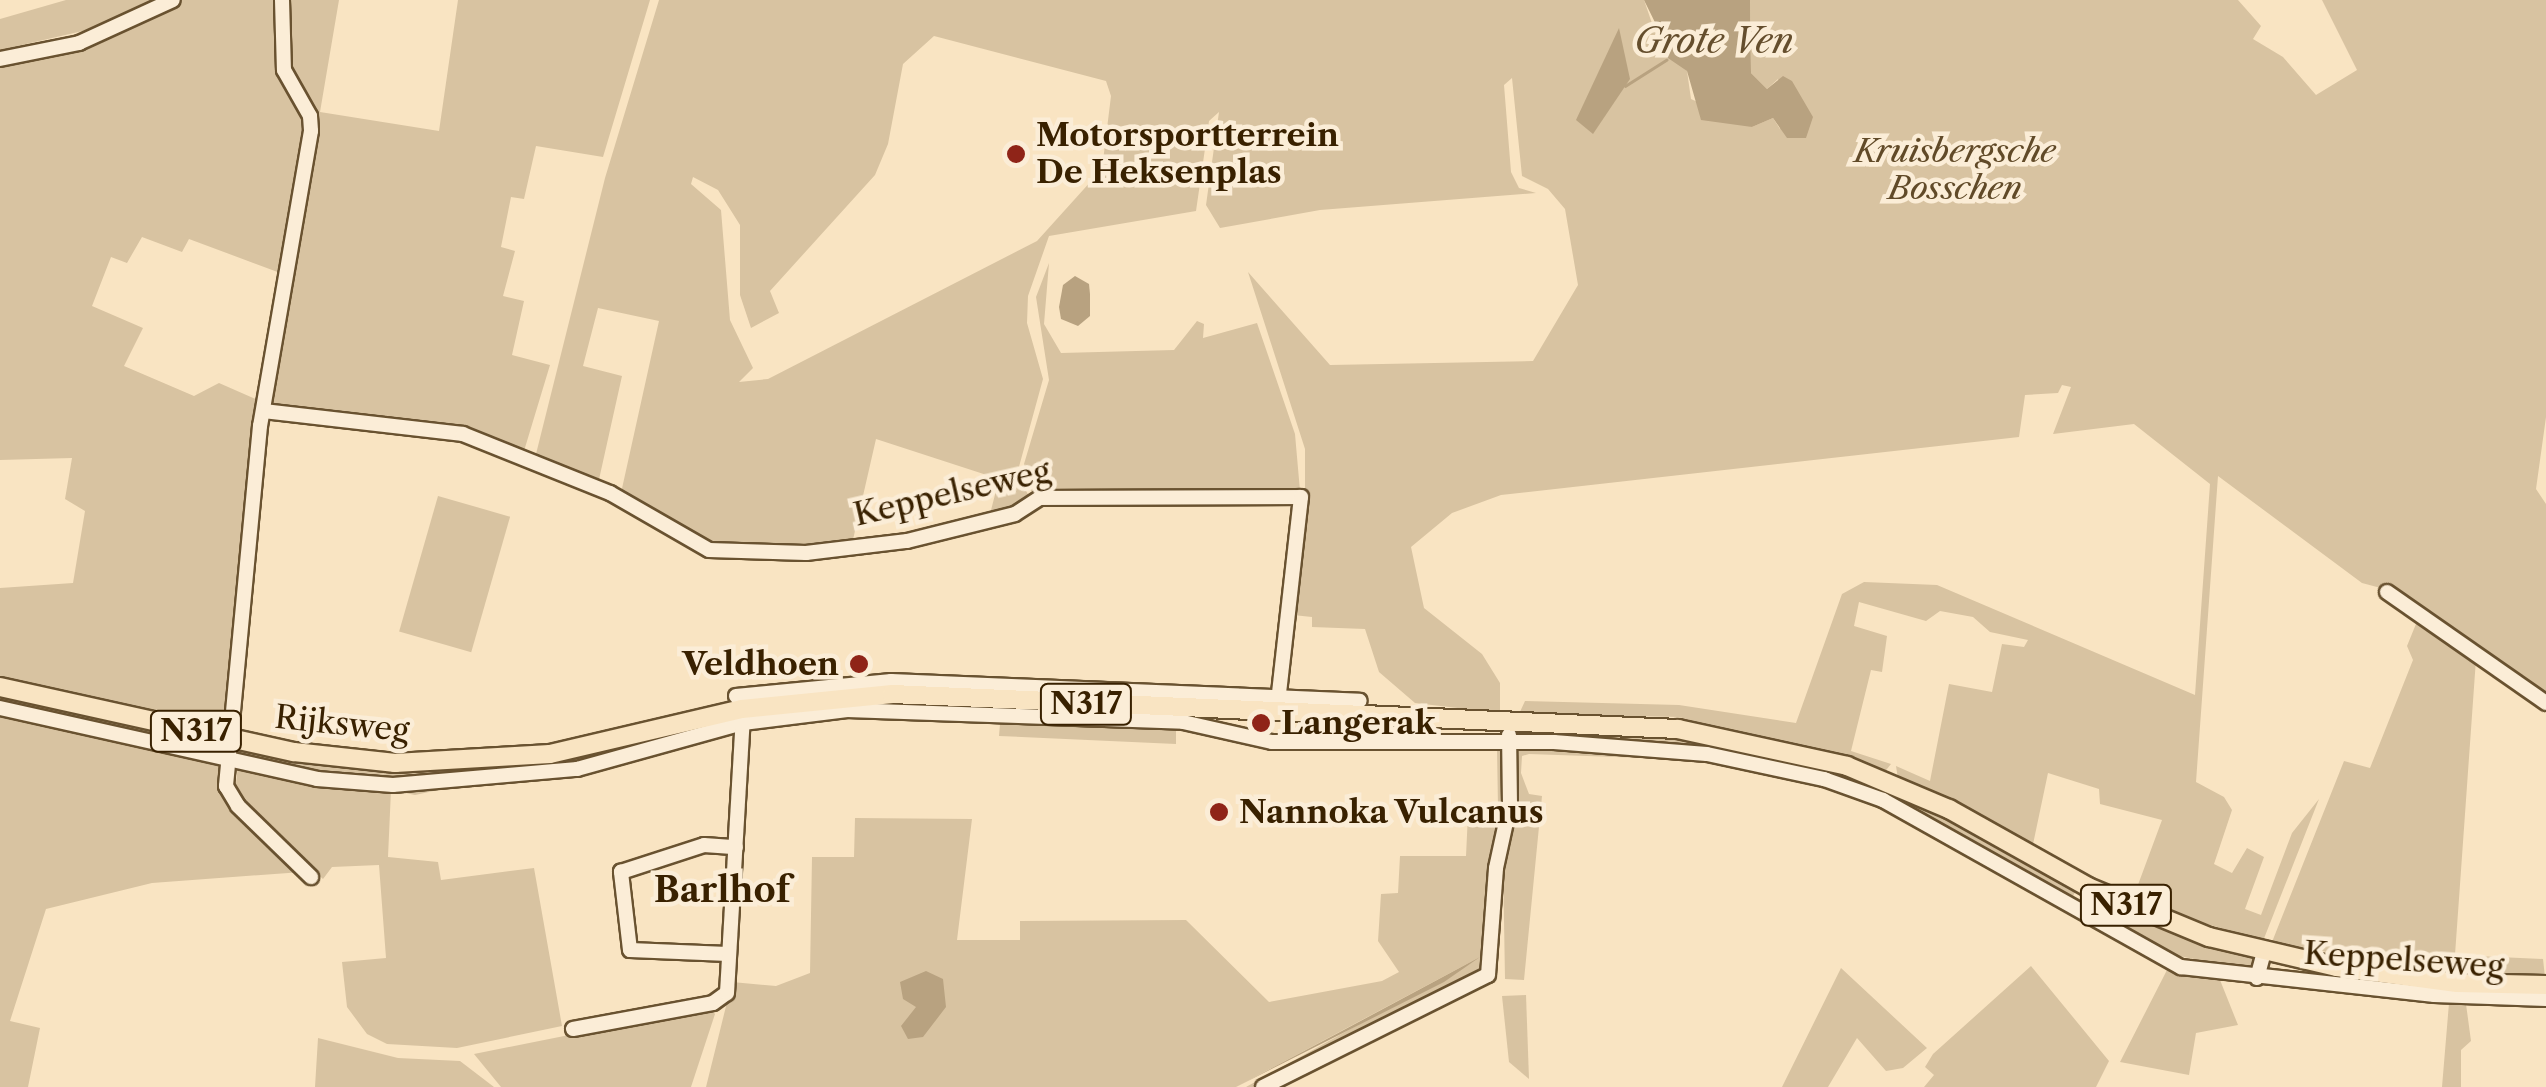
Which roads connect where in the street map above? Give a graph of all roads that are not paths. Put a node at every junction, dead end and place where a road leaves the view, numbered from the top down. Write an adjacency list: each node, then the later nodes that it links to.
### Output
1 (173, 0): 3 (street)
2 (282, 0): 4 (street)
3 (0, 59)
4 (264, 411): 9 (street, Keppelseweg); 14 (street)
5 (2387, 592): 8 (street)
6 (0, 687): 14 (main road, Rijksweg / N317)
7 (1360, 701): 9 (street, Keppelseweg)
8 (2546, 703)
9 (1278, 705): 11 (main road, Keppelseweg / N317); 12 (main road, Keppelseweg / N317)
10 (0, 708): 18 (street, Rijksweg)
11 (740, 709): 15 (street, Keppelseweg); 17 (main road, Keppelseweg / N317); 22 (street)
12 (1373, 716): 13 (main road, Keppelseweg / N317); 15 (street)
13 (1511, 722): 16 (street); 21 (main road, Keppelseweg / N317)
14 (233, 739): 18 (street, Rijksweg); 19 (main road, Rijksweg / N317)
15 (1374, 741): 16 (street, Keppelseweg)
16 (1509, 742): 21 (street, Keppelseweg); 32 (street)
17 (605, 752): 19 (main road, Keppelseweg / N317); 20 (street, Keppelseweg)
18 (232, 760): 20 (street, Rijksweg); 23 (street, Rijksweg)
19 (446, 762)
20 (394, 784)
21 (1886, 792): 24 (main road, Keppelseweg / N317); 25 (street, Keppelseweg)
22 (736, 848): 27 (street); 27 (street)
23 (312, 877)
24 (2088, 887): 25 (street); 26 (main road, Keppelseweg / N317)
25 (2078, 906): 28 (street, Keppelseweg)
26 (2264, 952): 28 (street, Keppelseweg); 29 (main road, Keppelseweg / N317)
27 (728, 954): 31 (street)
28 (2257, 978): 30 (street, Keppelseweg)
29 (2546, 984)
30 (2546, 1000)
31 (573, 1030)
32 (1263, 1087)

